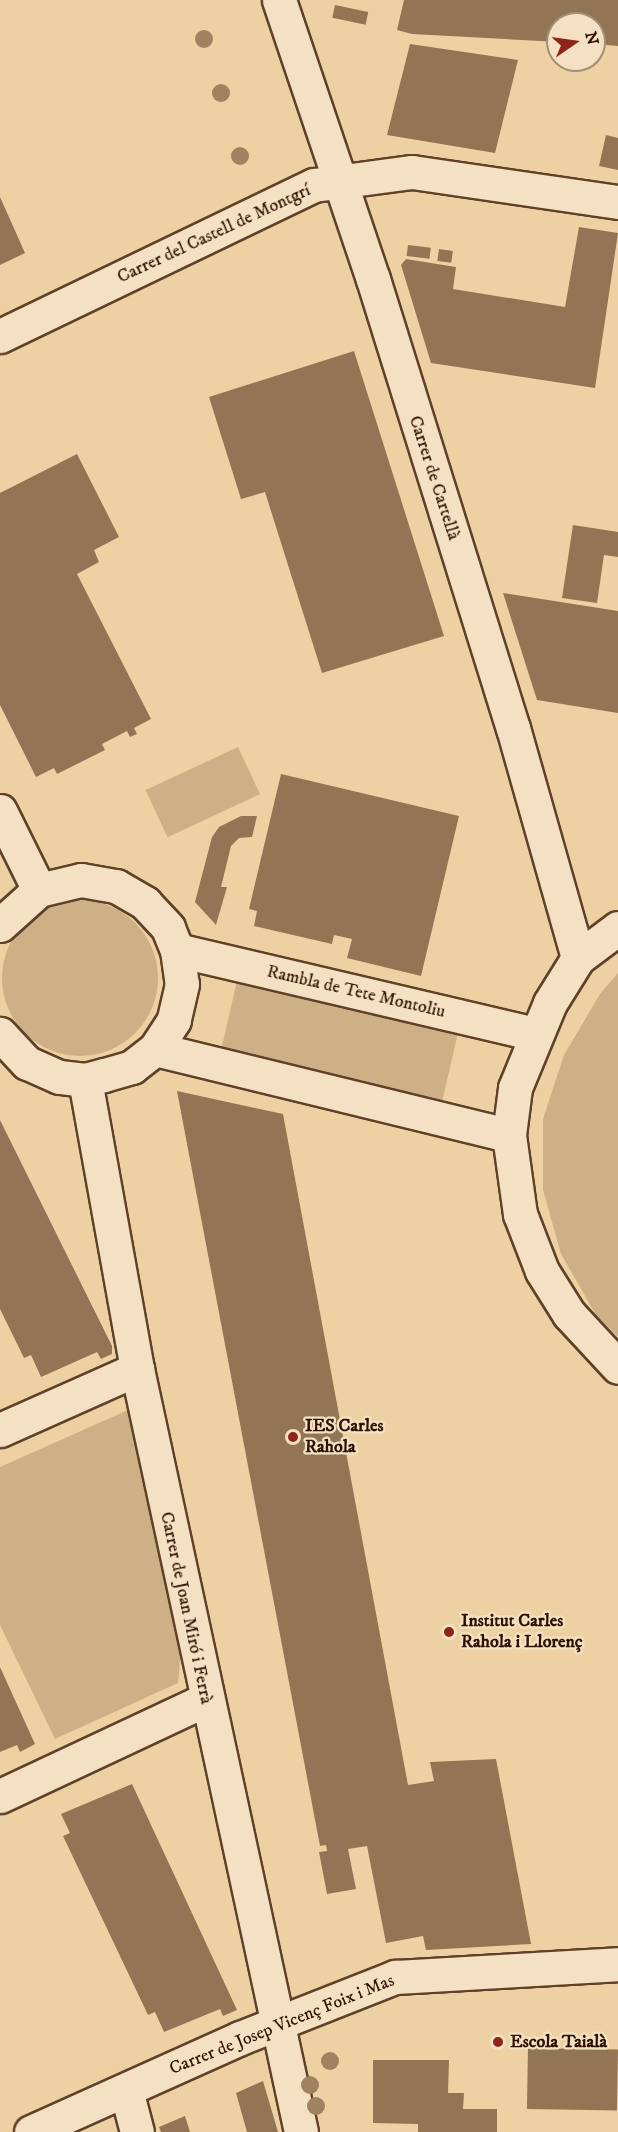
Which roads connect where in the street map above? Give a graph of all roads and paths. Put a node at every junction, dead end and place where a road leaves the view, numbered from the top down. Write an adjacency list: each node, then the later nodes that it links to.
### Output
1 (279, 0): 2 (street, Carrer de Cartellà)
2 (342, 182): 3 (street, Carrer del Castell de Montgrí); 4 (street, Carrer del Castell de Montgrí); 10 (street, Carrer de Cartellà)
3 (618, 202)
4 (0, 336)
5 (0, 811): 6 (street)
6 (39, 890): 7 (street); 9 (street)
7 (0, 925)
8 (618, 928): 10 (street)
9 (177, 950): 12 (street, Rambla de Tete Montoliu); 13 (street)
10 (578, 958): 12 (street)
11 (0, 1034): 14 (street)
12 (534, 1034): 16 (street)
13 (155, 1049): 15 (street); 16 (street)
14 (14, 1070): 15 (street)
15 (85, 1080): 18 (street, Carrer de Joan Miró i Ferrà)
16 (509, 1135): 17 (street)
17 (618, 1367)
18 (137, 1369): 19 (street); 20 (street, Carrer de Joan Miró i Ferrà)
19 (0, 1430)
20 (205, 1701): 21 (street); 23 (street, Carrer de Joan Miró i Ferrà)
21 (0, 1796)
22 (618, 1964): 23 (street, Carrer de Josep Vicenç Foix i Mas)
23 (276, 2024): 24 (street, Carrer de Josep Vicenç Foix i Mas); 27 (street, Carrer de Joan Miró i Ferrà)
24 (126, 2090): 25 (street, Carrer de Josep Vicenç Foix i Mas); 26 (street)
25 (31, 2132)
26 (137, 2132)
27 (302, 2132)

